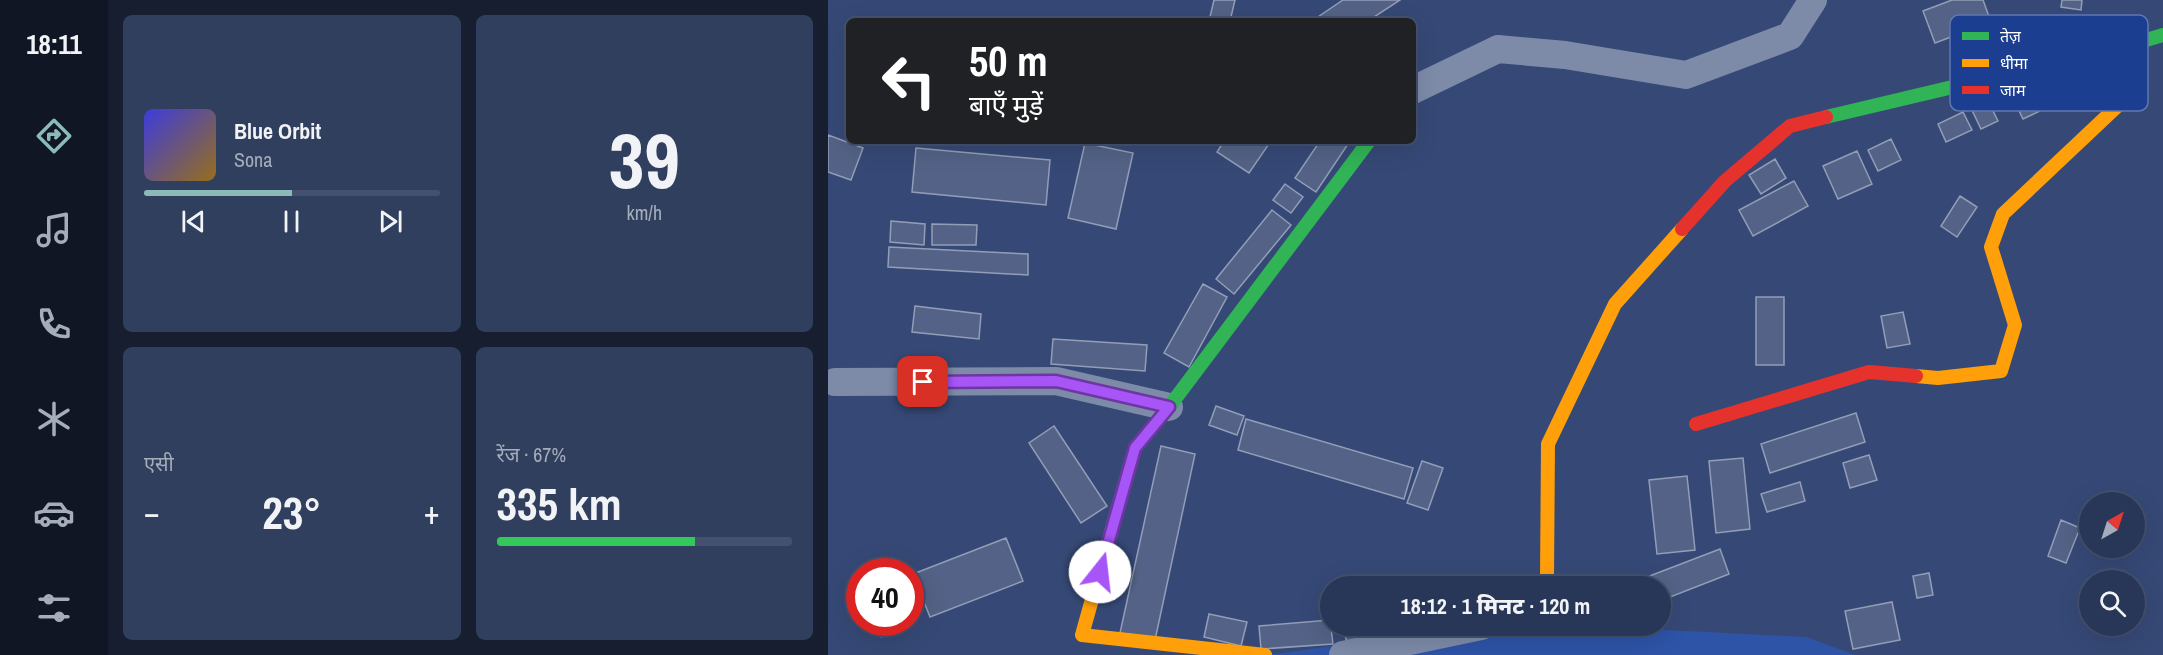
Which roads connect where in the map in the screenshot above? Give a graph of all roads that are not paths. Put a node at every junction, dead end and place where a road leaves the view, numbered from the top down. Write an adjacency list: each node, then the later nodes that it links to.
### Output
1 (1813, 0): 5 (street)
2 (2163, 34): 3 (street)
3 (2148, 39)
4 (1950, 88): 11 (street)
5 (1416, 89)
6 (2112, 111): 10 (street)
7 (1368, 144): 9 (street)
8 (835, 382): 9 (street)
9 (1169, 407): 13 (street)
10 (1696, 424)
11 (1547, 576)
12 (1433, 636): 14 (street)
13 (1266, 655)
14 (1343, 655)

